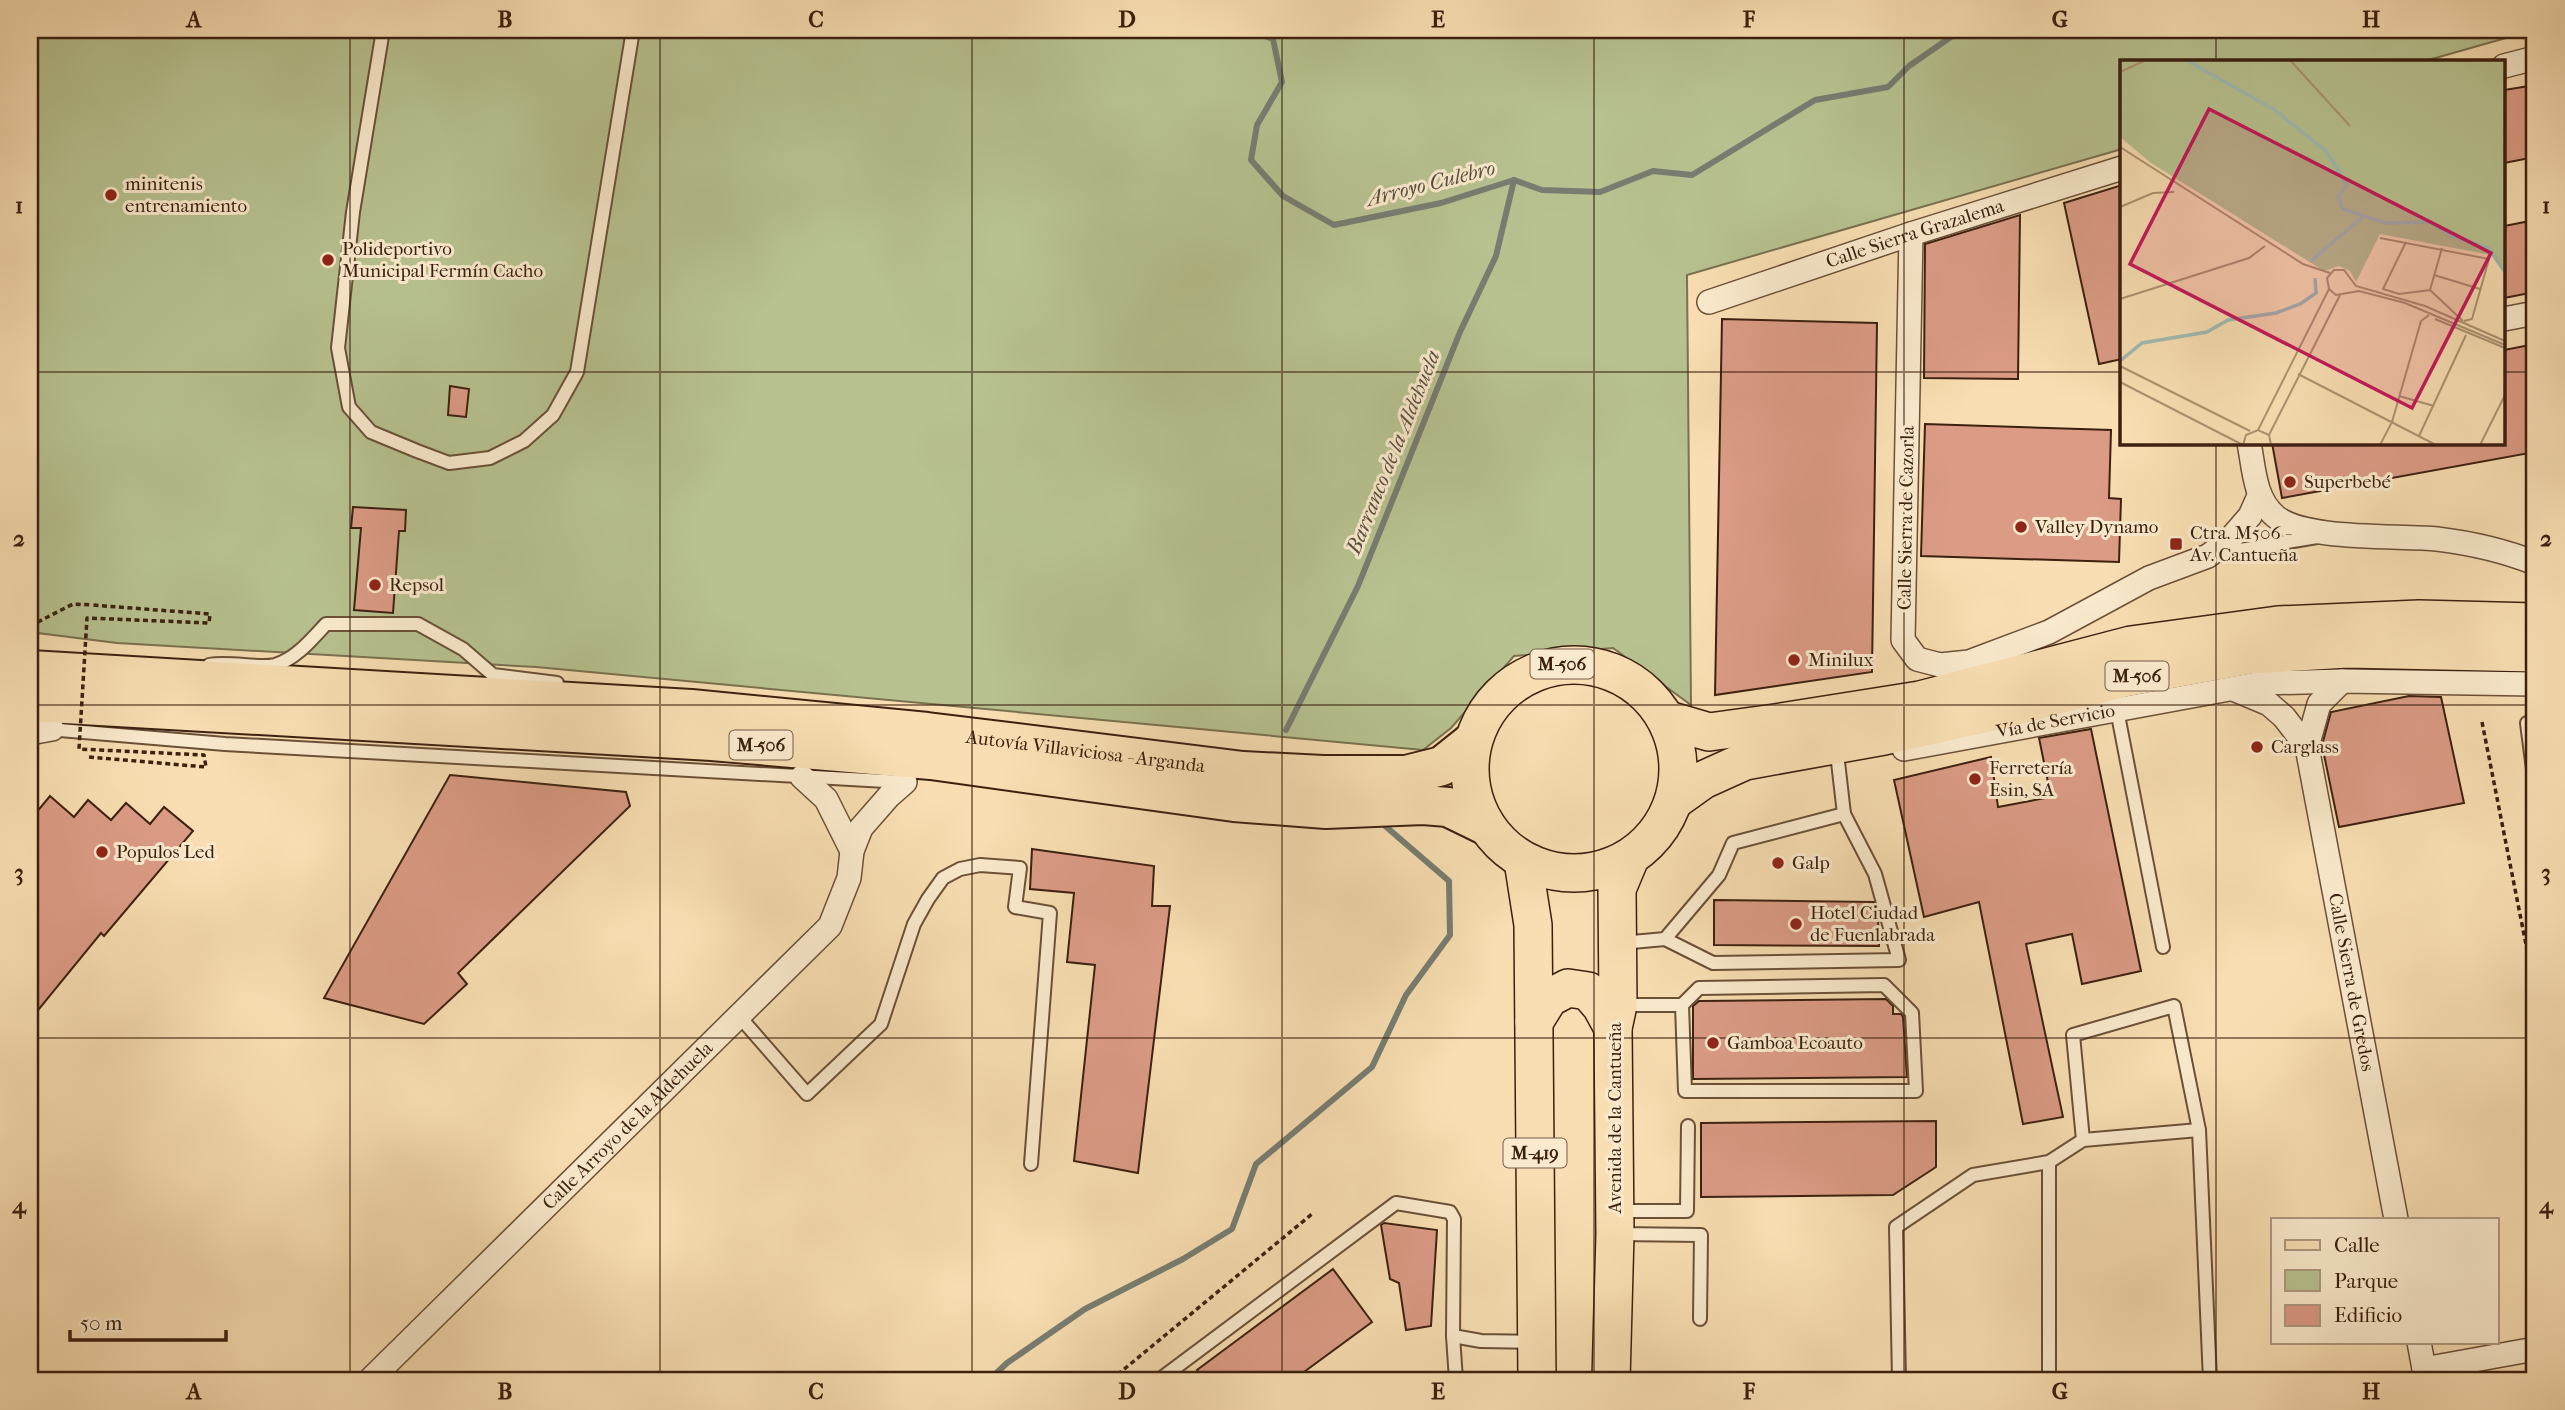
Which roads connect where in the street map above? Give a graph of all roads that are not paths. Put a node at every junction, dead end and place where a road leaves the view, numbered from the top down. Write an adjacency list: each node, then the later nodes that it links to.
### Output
1 (383, 30): 2 (lane)
2 (633, 30)
3 (2535, 58): 4 (street)
4 (2506, 65)
5 (2120, 169): 6 (street, Calle Sierra Grazalema)
6 (1911, 234): 7 (street, Calle Sierra Grazalema); 16 (street, Calle Sierra de Cazorla)
7 (1709, 302)
8 (2535, 313): 9 (street)
9 (2506, 319)
10 (2249, 444): 11 (street)
11 (2259, 496): 12 (street); 13 (street)
12 (2338, 534): 13 (lane); 14 (street)
13 (2207, 556): 16 (street)
14 (2535, 563)
15 (2535, 622): 25 (main road, M-506)
16 (2049, 632): 25 (lane)
17 (2535, 653): 38 (main road, M-506)
18 (39, 668): 19 (highway, M-506)
19 (144, 676): 22 (lane); 26 (highway, M-506)
20 (2342, 681): 21 (street, Vía de Servicio); 23 (street, Vía de Servicio); 32 (street, Calle Sierra de Gredos)
21 (2535, 684)
22 (570, 685)
23 (2233, 689): 27 (street, Vía de Servicio); 32 (street, Calle Sierra de Gredos)
24 (597, 690): 26 (lane)
25 (1949, 691): 28 (main road, M-506)
26 (691, 709): 31 (highway, Autovía Villaviciosa - Arganda / M-506)
27 (2117, 710): 33 (street, Vía de Servicio); 46 (lane)
28 (1668, 720): 31 (main road, M-506); 38 (main road, M-506)
29 (35, 723): 34 (lane); 37 (highway, M-506)
30 (2535, 723): 36 (lane)
31 (1472, 742): 40 (main road, M-506)
32 (2307, 747): 56 (street, Calle Sierra de Gredos)
33 (1838, 762): 38 (street, Vía de Servicio); 39 (lane)
34 (802, 777): 35 (lane); 41 (street)
35 (905, 782): 37 (highway); 41 (street, Calle Arroyo de la Aldehuela)
36 (2535, 785)
37 (1136, 788): 40 (highway, M-506)
38 (1689, 790): 42 (main road, M-506)
39 (1844, 814): 44 (lane); 44 (lane)
40 (1485, 825): 43 (main road, M-506)
41 (852, 851): 48 (street, Calle Arroyo de la Aldehuela)
42 (1630, 858): 43 (main road, M-506); 45 (main road, Avenida de la Cantueña)
43 (1523, 861): 50 (main road, M-419)
44 (1665, 939): 45 (lane)
45 (1617, 943): 49 (main road, Avenida de la Cantueña)
46 (2163, 947)
47 (1682, 1005): 47 (lane); 49 (lane)
48 (739, 1016): 55 (lane); 64 (street, Calle Arroyo de la Aldehuela)
49 (1615, 1016): 50 (main road); 57 (main road, Avenida de la Cantueña)
50 (1534, 1022): 60 (main road, M-419)
51 (1688, 1126): 57 (lane)
52 (2199, 1130): 53 (lane); 53 (lane); 71 (lane)
53 (2083, 1140): 54 (lane)
54 (2049, 1162): 69 (lane); 70 (lane)
55 (1031, 1164)
56 (2396, 1218)
57 (1615, 1222): 58 (lane); 68 (main road, Avenida de la Cantueña)
58 (1700, 1319)
59 (1453, 1336): 60 (lane); 65 (lane); 66 (lane)
60 (1537, 1342): 67 (main road, M-419)
61 (2419, 1344): 63 (street)
62 (2535, 1349): 63 (street)
63 (2425, 1375)
64 (370, 1380)
65 (1159, 1380)
66 (1456, 1380)
67 (1537, 1380)
68 (1611, 1380)
69 (1899, 1380)
70 (2049, 1380)
71 (2210, 1380)

